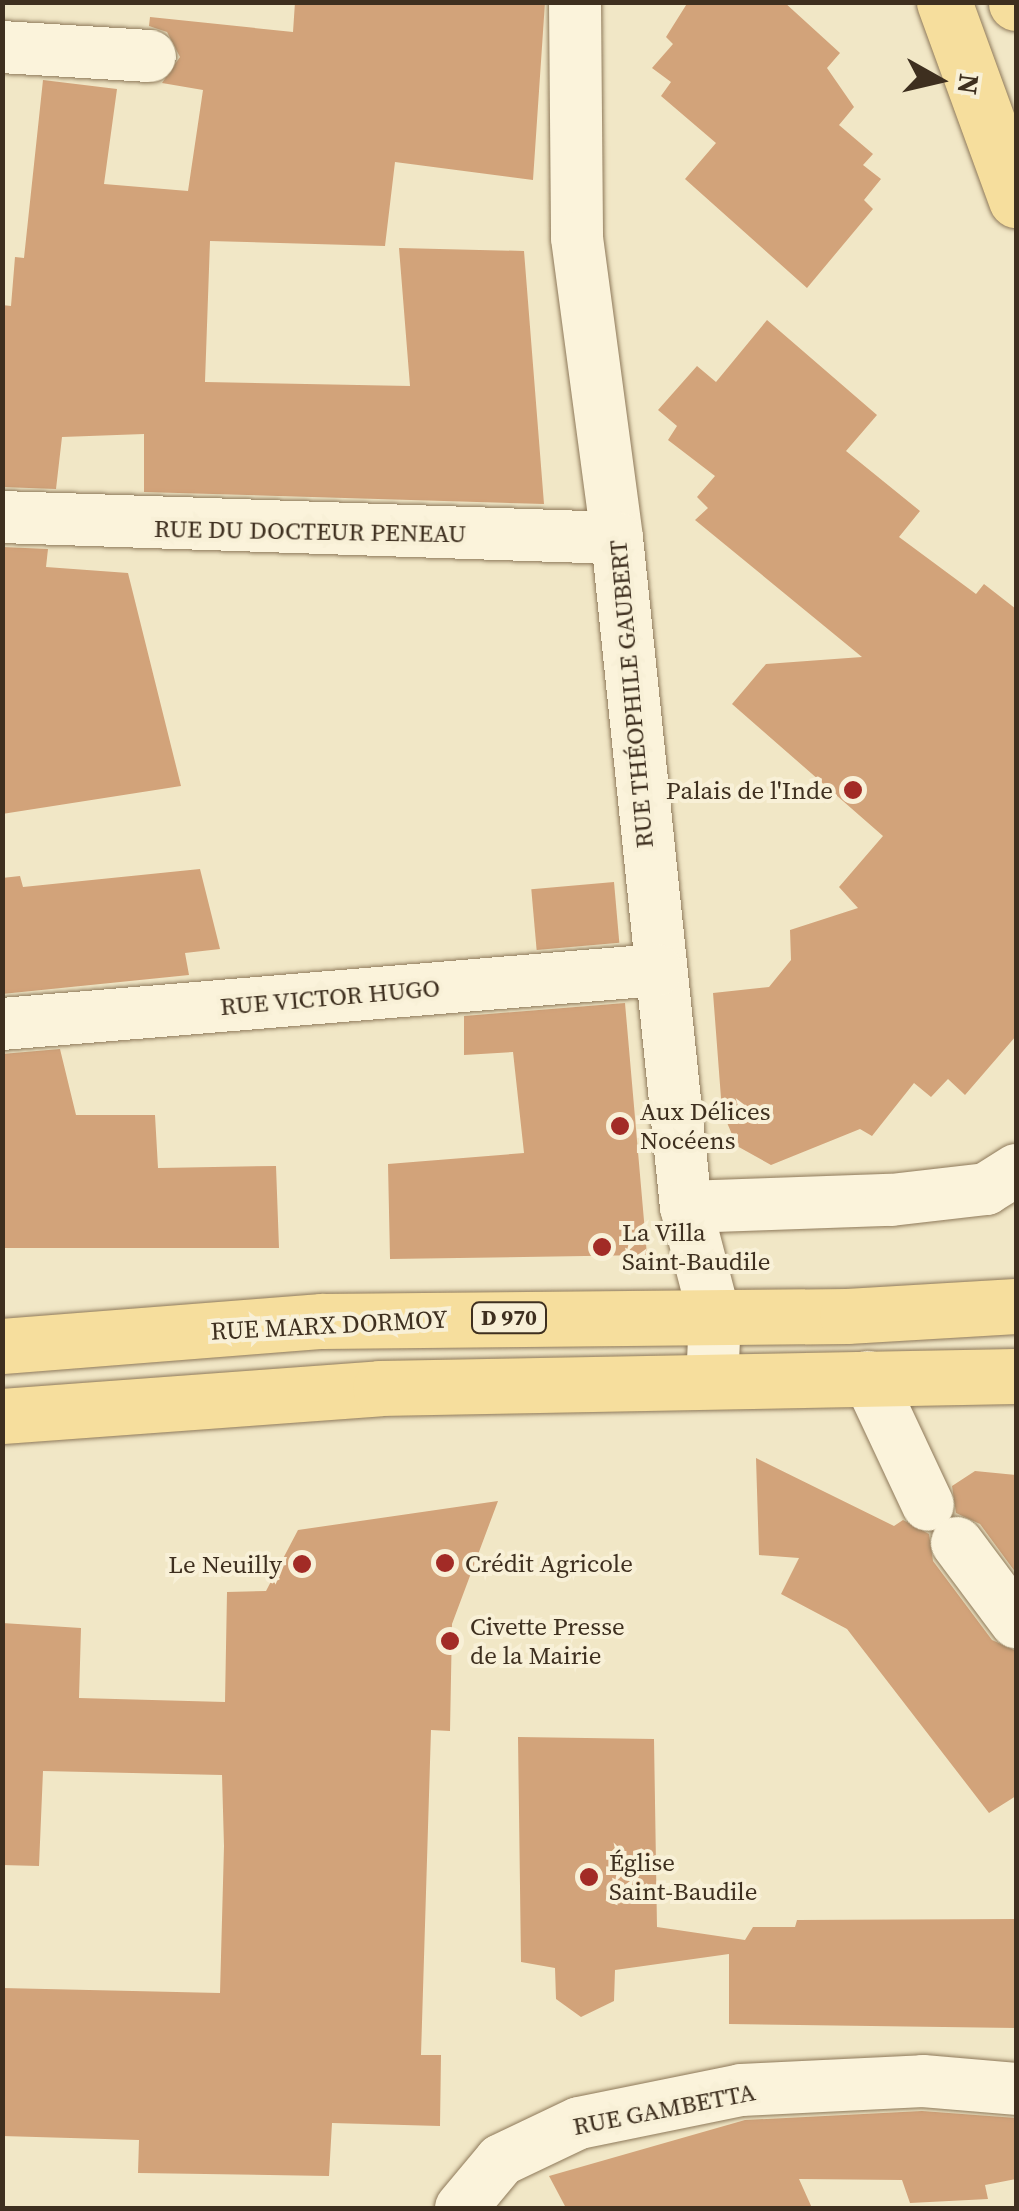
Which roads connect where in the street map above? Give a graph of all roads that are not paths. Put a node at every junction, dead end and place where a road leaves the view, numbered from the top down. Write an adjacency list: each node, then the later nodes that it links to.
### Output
1 (575, 2): 7 (street, RUE THÉOPHILE GAUBERT)
2 (944, 2): 5 (main road)
3 (2, 46): 4 (street)
4 (150, 56)
5 (1016, 200)
6 (2, 517): 7 (street, RUE DU DOCTEUR PENEAU)
7 (618, 538): 8 (street, RUE THÉOPHILE GAUBERT)
8 (656, 970): 9 (street, RUE VICTOR HUGO); 11 (street, RUE THÉOPHILE GAUBERT)
9 (2, 1024)
10 (1016, 1170): 11 (street)
11 (686, 1207): 13 (street, RUE THÉOPHILE GAUBERT)
12 (1016, 1306): 13 (main road, RUE MARX DORMOY / D 970)
13 (715, 1318): 14 (main road, RUE MARX DORMOY / D 970); 17 (street, RUE THÉOPHILE GAUBERT)
14 (2, 1346)
15 (1016, 1376): 16 (main road)
16 (868, 1377): 17 (main road); 19 (street)
17 (712, 1382): 18 (main road)
18 (2, 1416)
19 (1016, 1622)
20 (1016, 2089): 21 (street, RUE GAMBETTA)
21 (461, 2208)

